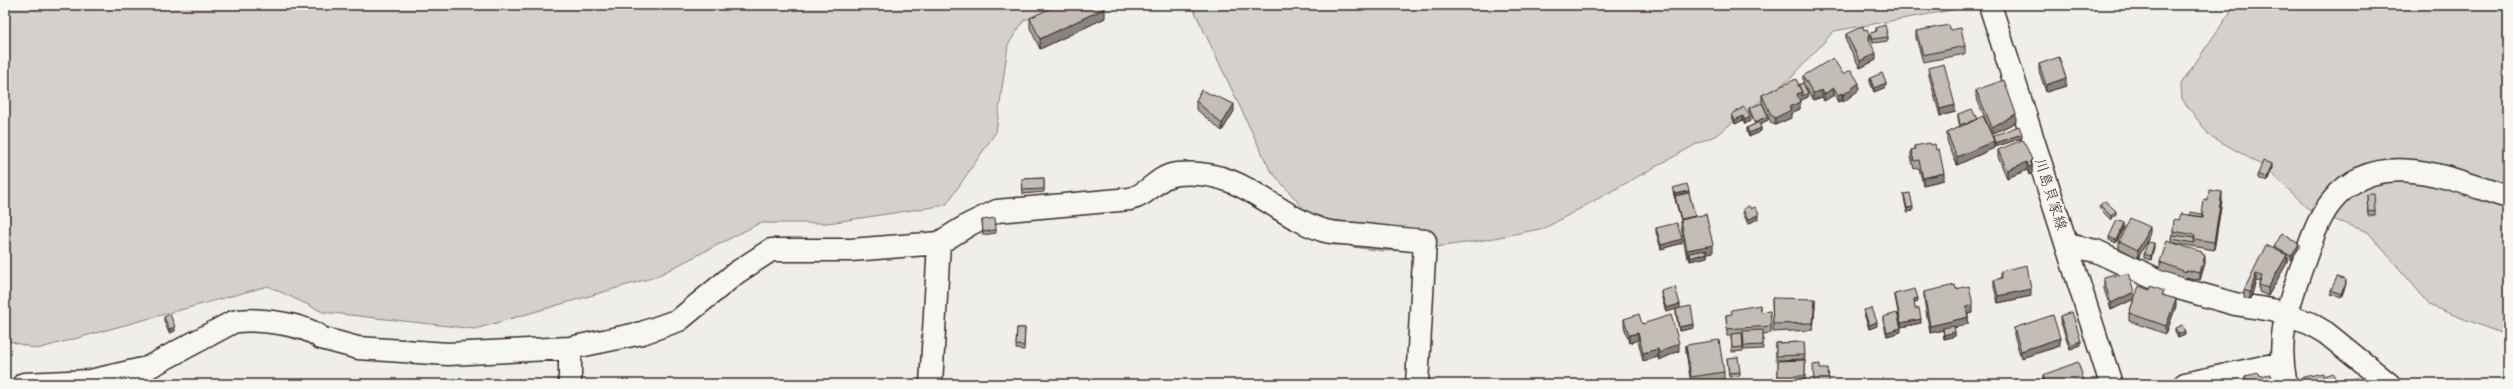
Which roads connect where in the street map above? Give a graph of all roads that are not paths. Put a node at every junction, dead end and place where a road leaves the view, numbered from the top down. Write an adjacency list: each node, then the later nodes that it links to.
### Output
1 (1990, 5): 4 (street, 川島貝家線)
2 (2508, 197): 5 (street)
3 (939, 243): 6 (street); 10 (street); 11 (street)
4 (2067, 245): 5 (street); 12 (street, 川島貝家線)
5 (2285, 314): 7 (street); 15 (street)
6 (570, 348): 8 (street); 9 (street)
7 (2282, 362): 13 (street); 14 (street)
8 (24, 384)
9 (570, 384)
10 (932, 384)
11 (1417, 384)
12 (2111, 384)
13 (2185, 384)
14 (2286, 384)
15 (2389, 384)

